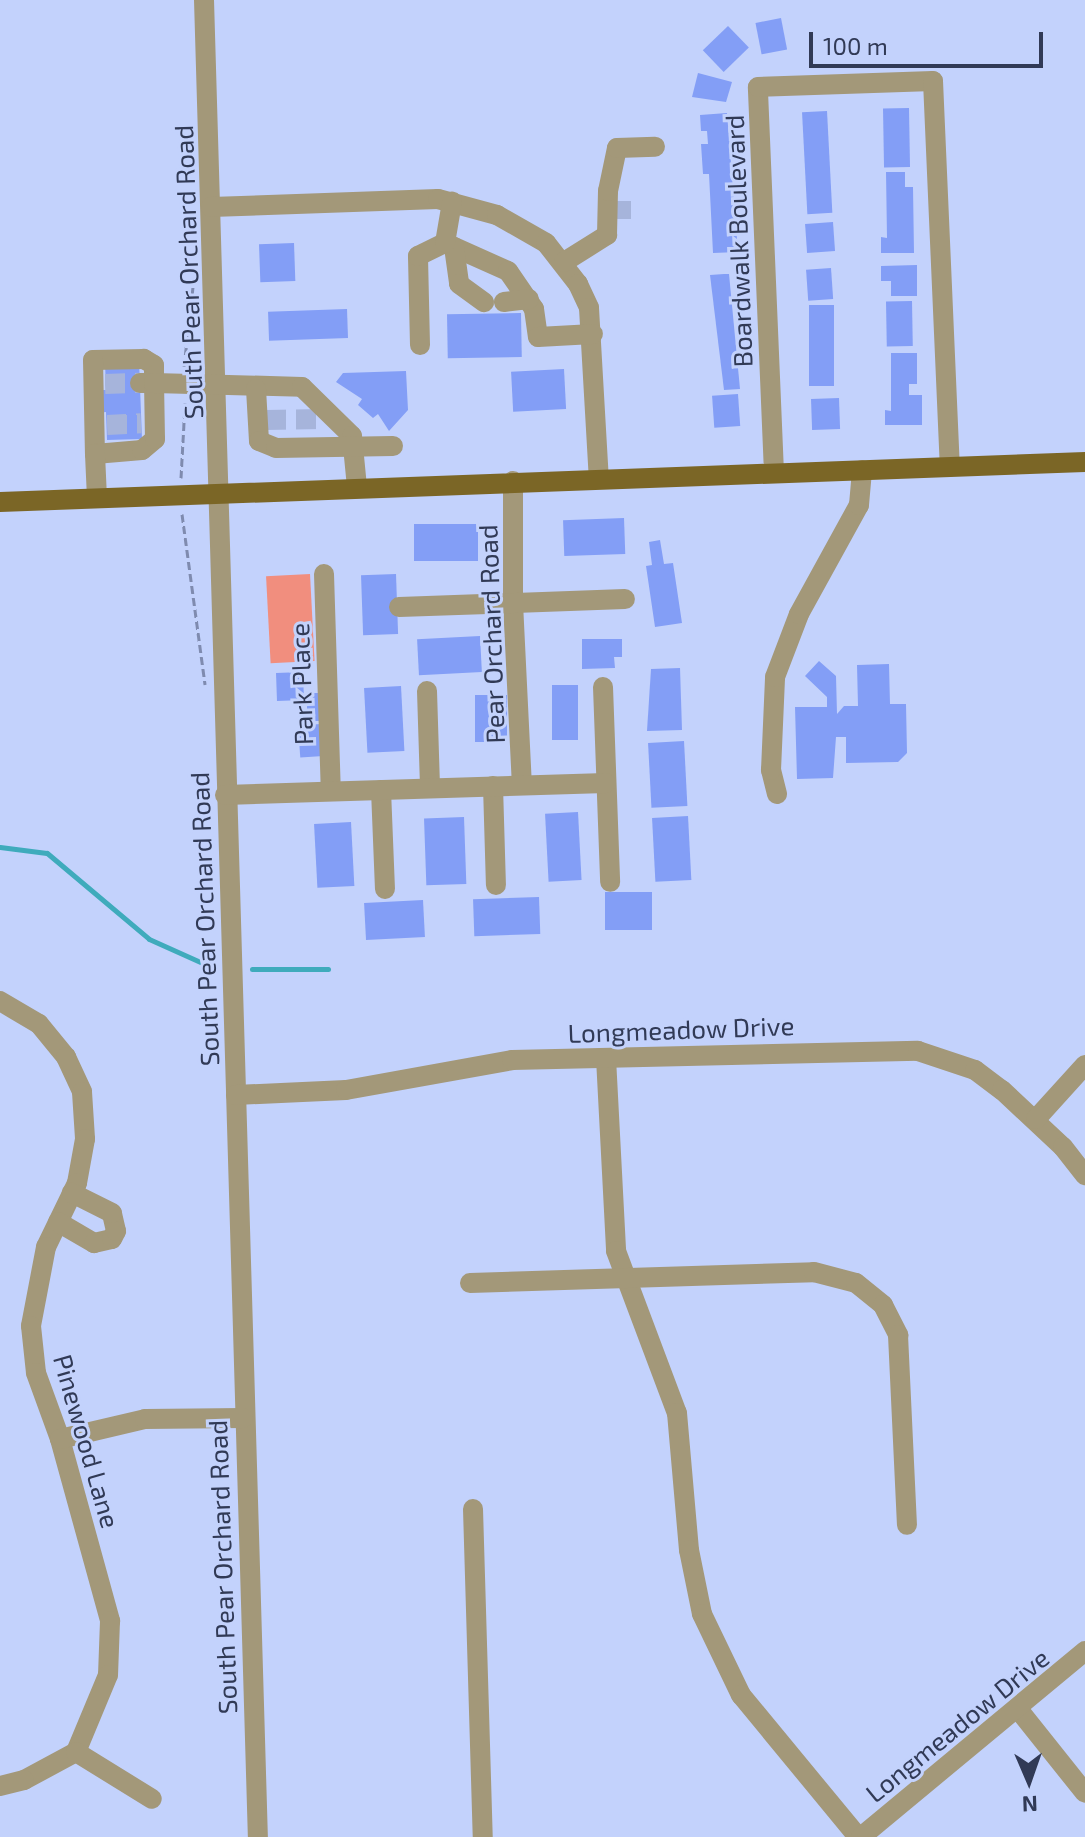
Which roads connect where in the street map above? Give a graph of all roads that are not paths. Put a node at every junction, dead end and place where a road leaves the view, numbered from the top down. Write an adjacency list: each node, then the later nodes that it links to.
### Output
1 (204, 0): 5 (street, South Pear Orchard Road)
2 (655, 147): 3 (street)
3 (610, 180): 6 (street); 6 (street)
4 (452, 202): 5 (street); 7 (street); 8 (street)
5 (211, 207): 13 (street, South Pear Orchard Road)
6 (616, 218): 8 (street)
7 (450, 245): 9 (street); 9 (street); 11 (street)
8 (564, 262): 10 (street)
9 (529, 299): 10 (street)
10 (593, 334): 22 (street)
11 (420, 345)
12 (147, 383): 13 (street); 17 (street); 17 (street)
13 (218, 386): 14 (street); 25 (street, South Pear Orchard Road)
14 (256, 389): 16 (street); 16 (street)
15 (393, 446): 16 (street)
16 (354, 447): 24 (street)
17 (95, 454): 26 (street)
18 (1085, 462): 19 (main road)
19 (950, 467): 20 (main road); 21 (street, Boardwalk Boulevard)
20 (862, 470): 21 (main road); 40 (street)
21 (774, 473): 22 (main road)
22 (599, 479): 23 (main road)
23 (513, 481): 24 (main road); 30 (street, Pear Orchard Road)
24 (357, 487): 25 (main road)
25 (221, 493): 26 (main road); 41 (street, South Pear Orchard Road)
26 (97, 498): 27 (main road)
27 (0, 502)
28 (324, 574): 39 (street, Park Place)
29 (625, 599): 30 (street)
30 (513, 603): 31 (street); 35 (street, Pear Orchard Road)
31 (399, 607)
32 (603, 687): 34 (street)
33 (427, 691): 37 (street)
34 (606, 783): 35 (street); 42 (street)
35 (522, 785): 36 (street)
36 (493, 786): 37 (street); 43 (street)
37 (430, 788): 38 (street)
38 (381, 790): 39 (street); 44 (street)
39 (331, 791): 41 (street)
40 (777, 794)
41 (225, 795): 48 (street, South Pear Orchard Road)
42 (610, 882)
43 (496, 885)
44 (385, 889)
45 (0, 1001): 51 (street, Pinewood Lane)
46 (606, 1058): 48 (street, Longmeadow Drive); 49 (street, Longmeadow Drive); 53 (street)
47 (1085, 1065): 49 (street)
48 (236, 1095): 55 (street, South Pear Orchard Road)
49 (1036, 1119): 50 (street, Longmeadow Drive)
50 (1085, 1175)
51 (72, 1193): 52 (street, Pinewood Lane); 52 (street)
52 (58, 1222): 56 (street, Pinewood Lane)
53 (622, 1277): 54 (street); 58 (street); 67 (street)
54 (470, 1283)
55 (243, 1418): 56 (street); 65 (street, South Pear Orchard Road)
56 (60, 1439): 61 (street, Pinewood Lane)
57 (473, 1509): 66 (street)
58 (907, 1525)
59 (1085, 1651): 60 (street, Longmeadow Drive)
60 (1018, 1709): 63 (street); 67 (street, Longmeadow Drive)
61 (76, 1752): 62 (street); 64 (street)
62 (0, 1786)
63 (1085, 1793)
64 (152, 1799)
65 (258, 1837)
66 (483, 1837)
67 (860, 1837)

